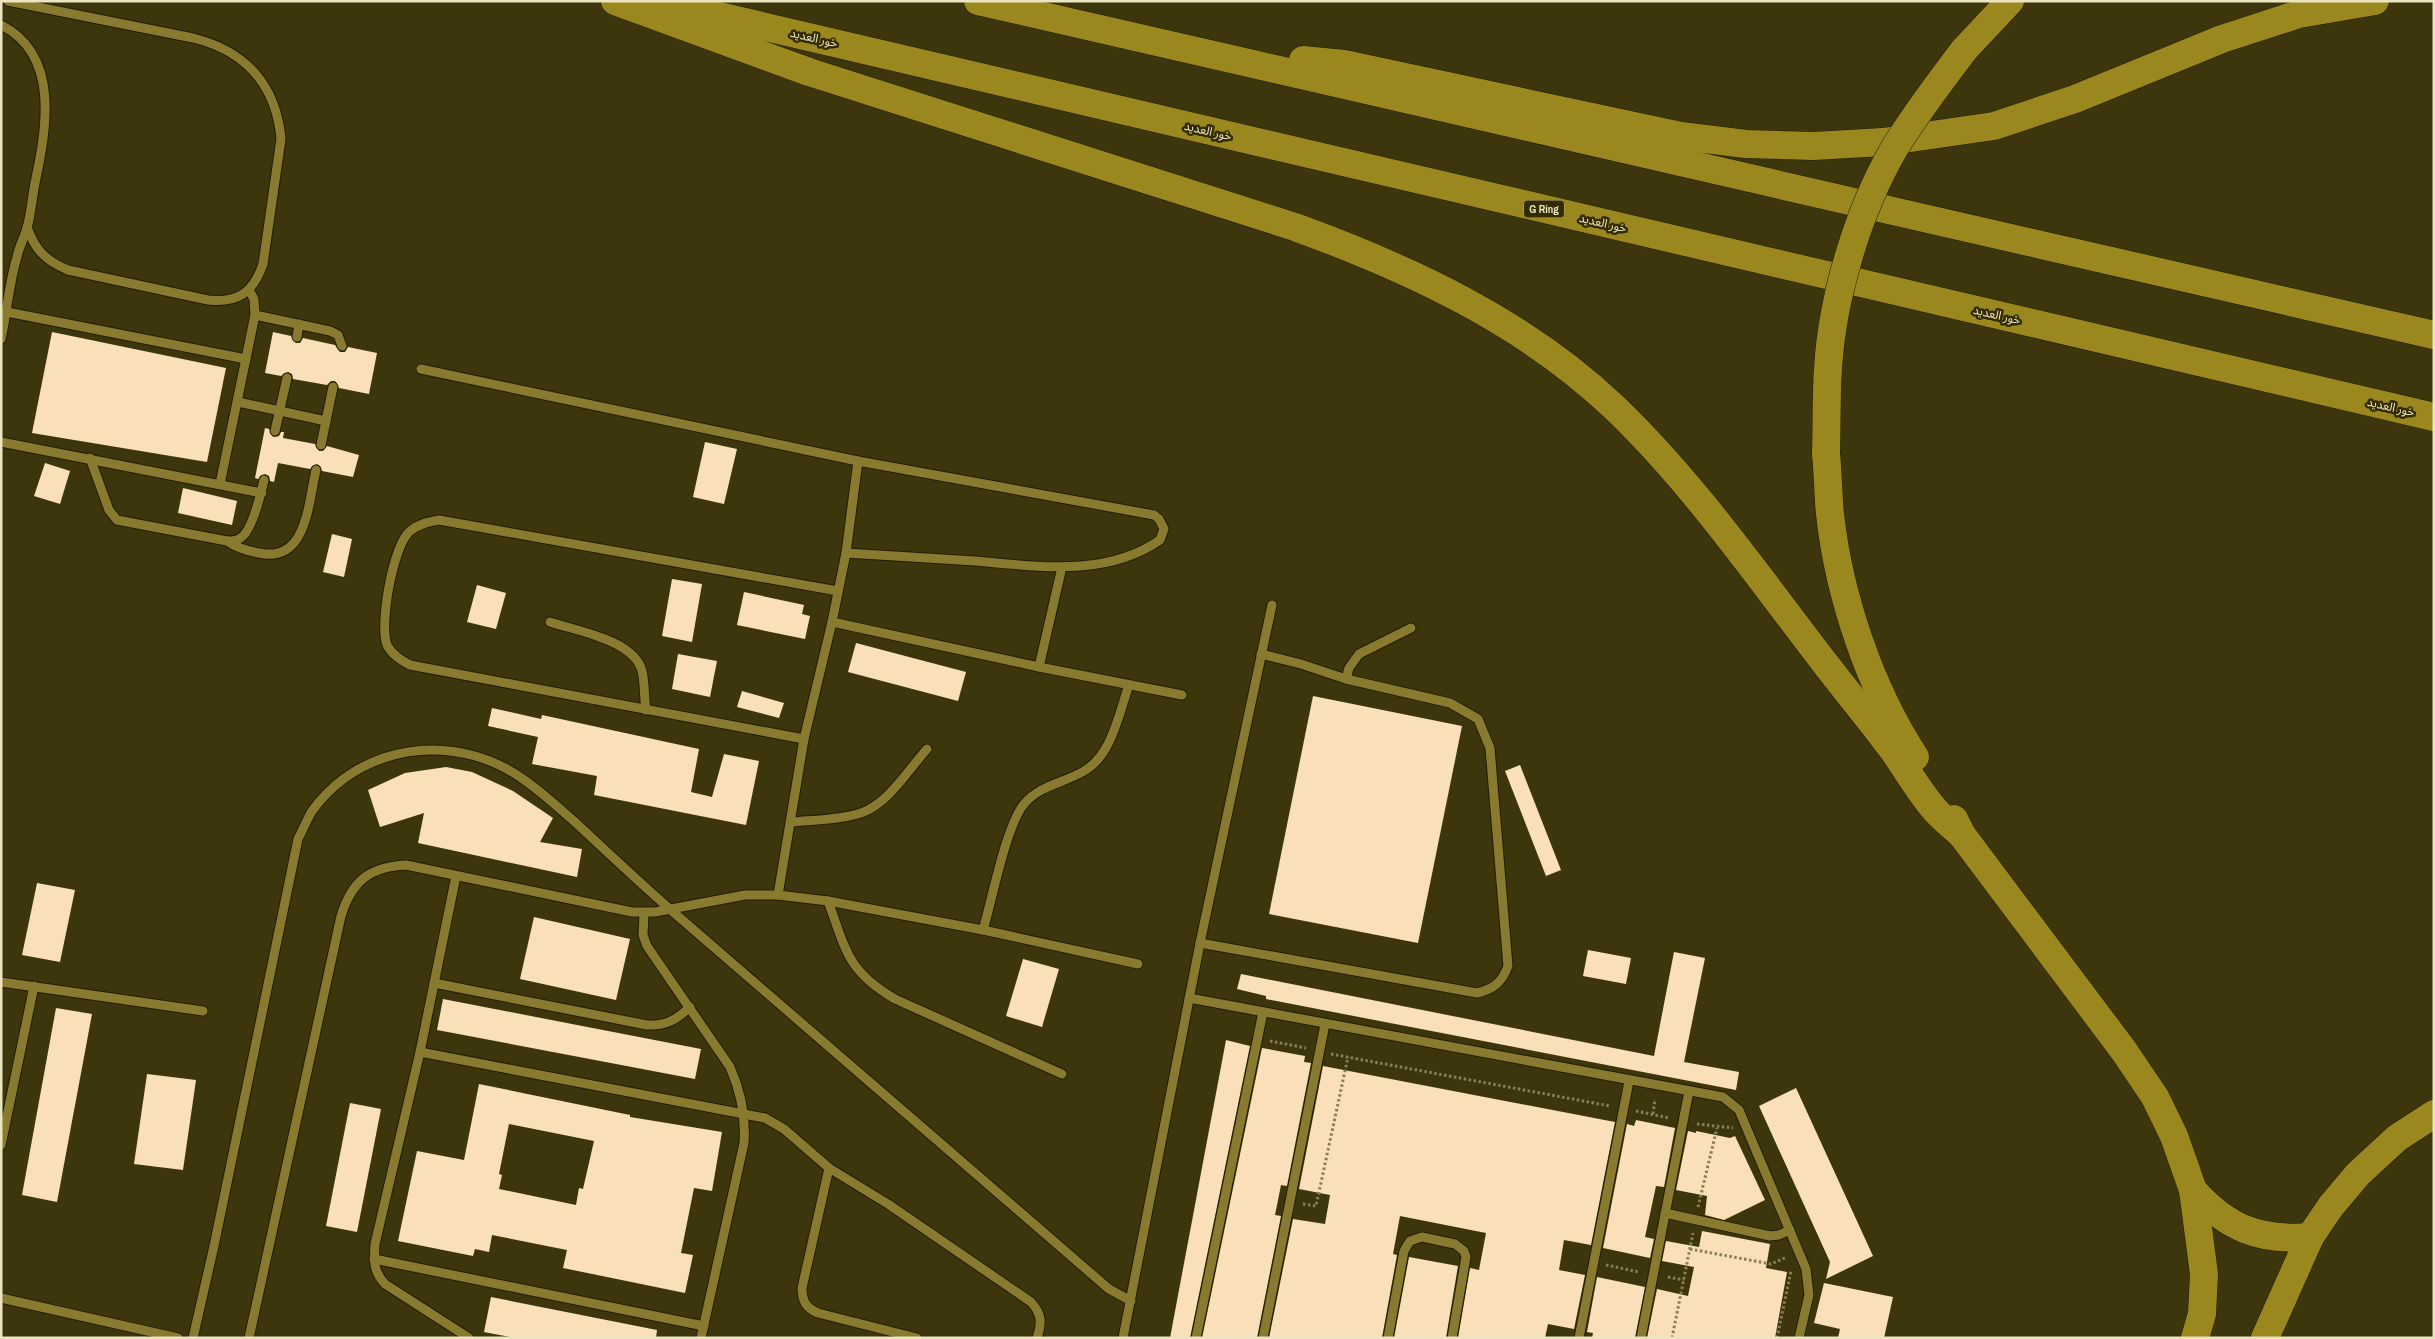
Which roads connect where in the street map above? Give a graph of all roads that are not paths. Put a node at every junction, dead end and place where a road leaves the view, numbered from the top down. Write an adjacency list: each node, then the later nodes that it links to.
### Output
1 (8, 1): 10 (lane)
2 (615, 1): 52 (highway)
3 (655, 1): 24 (highway, خور العديد / G Ring)
4 (978, 1): 8 (highway)
5 (2010, 1): 52 (highway, bridge)
6 (2375, 1): 8 (highway)
7 (1, 25): 9 (lane)
8 (1187, 48): 14 (highway)
9 (27, 227): 10 (lane); 11 (lane)
10 (249, 290): 12 (lane)
11 (7, 312): 16 (lane); 18 (lane)
12 (255, 315): 13 (lane); 18 (lane)
13 (299, 324): 15 (lane); 17 (lane)
14 (2434, 335)
15 (297, 337)
16 (1, 339)
17 (342, 346)
18 (246, 359): 22 (lane)
19 (421, 369): 30 (lane)
20 (287, 378): 23 (lane)
21 (333, 387): 25 (lane)
22 (238, 402): 23 (lane); 33 (lane)
23 (280, 411): 25 (lane); 26 (lane)
24 (2434, 417)
25 (326, 421): 28 (lane)
26 (275, 431)
27 (1, 442): 29 (lane)
28 (321, 445)
29 (90, 458): 33 (lane); 35 (lane)
30 (858, 462): 36 (lane); 37 (lane)
31 (316, 470): 35 (lane)
32 (264, 480): 34 (lane)
33 (220, 484): 34 (lane)
34 (262, 493): 35 (lane)
35 (226, 541)
36 (846, 553): 37 (lane); 38 (lane)
37 (1062, 567): 44 (lane)
38 (838, 591): 41 (lane); 48 (lane)
39 (1272, 605): 43 (lane)
40 (550, 622): 48 (lane)
41 (832, 622): 44 (lane); 49 (lane)
42 (1411, 628): 45 (lane)
43 (1261, 654): 45 (lane); 59 (lane)
44 (1039, 667): 46 (lane)
45 (1346, 679): 59 (lane)
46 (1129, 685): 47 (lane); 58 (lane)
47 (1182, 695)
48 (646, 710): 49 (lane)
49 (804, 739): 51 (lane)
50 (926, 749): 51 (lane)
51 (792, 822): 54 (lane)
52 (1962, 835): 77 (highway)
53 (456, 876): 57 (lane); 62 (lane); 89 (lane)
54 (778, 895): 55 (lane); 56 (lane)
55 (828, 901): 58 (lane); 70 (lane)
56 (669, 908): 57 (lane); 85 (lane); 88 (lane)
57 (644, 913): 65 (lane)
58 (983, 930): 60 (lane)
59 (1200, 943): 64 (lane)
60 (1138, 964)
61 (1, 982): 63 (lane)
62 (434, 983): 65 (lane); 69 (lane)
63 (34, 986): 66 (lane); 75 (lane)
64 (1189, 998): 67 (lane); 85 (lane)
65 (690, 1007): 73 (lane)
66 (203, 1011)
67 (1263, 1012): 68 (lane); 95 (lane)
68 (1325, 1024): 71 (lane); 96 (lane)
69 (420, 1052): 73 (lane); 82 (lane)
70 (1062, 1074)
71 (1629, 1081): 72 (lane); 99 (lane)
72 (1689, 1091): 78 (lane); 79 (lane)
73 (744, 1112): 76 (lane); 86 (lane)
74 (2434, 1114): 80 (highway)
75 (1, 1145)
76 (829, 1168): 92 (lane); 93 (lane)
77 (2193, 1190): 80 (highway); 81 (highway)
78 (1665, 1213): 79 (lane); 100 (lane)
79 (1790, 1230): 101 (lane)
80 (2310, 1237): 83 (highway)
81 (2201, 1254): 102 (highway); 103 (highway)
82 (374, 1259): 86 (lane); 90 (lane)
83 (2286, 1293): 104 (highway); 105 (highway)
84 (1, 1298): 87 (lane)
85 (1131, 1301): 94 (lane)
86 (704, 1326): 91 (lane)
87 (178, 1338)
88 (193, 1338)
89 (249, 1338)
90 (469, 1338)
91 (702, 1338)
92 (917, 1338)
93 (1038, 1338)
94 (1124, 1338)
95 (1196, 1338)
96 (1263, 1338)
97 (1388, 1338): 98 (lane)
98 (1452, 1338)
99 (1579, 1338)
100 (1641, 1338)
101 (1799, 1338)
102 (2188, 1338)
103 (2195, 1338)
104 (2265, 1338)
105 (2281, 1338)

